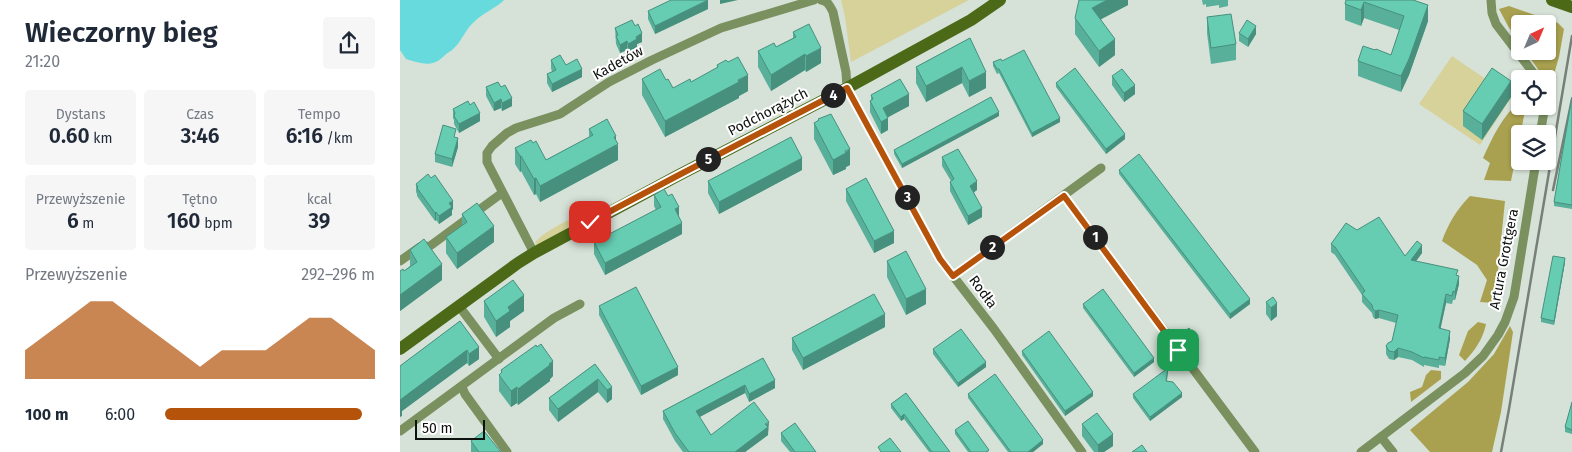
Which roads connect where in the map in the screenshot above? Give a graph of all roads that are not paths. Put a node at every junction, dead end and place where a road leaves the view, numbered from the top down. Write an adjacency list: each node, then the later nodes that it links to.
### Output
1 (814, 0): 11 (street, Kadetów)
2 (824, 0): 8 (street)
3 (1000, 0): 8 (street, Podchorążych)
4 (1491, 0): 7 (street)
5 (1552, 0): 6 (street)
6 (1572, 7)
7 (1531, 70)
8 (847, 88): 13 (street, Podchorążych); 15 (street, Rodła)
9 (1101, 168): 12 (street)
10 (1535, 170): 22 (street, Artura Grottgera)
11 (502, 193): 13 (street, Kadetów); 14 (street)
12 (1064, 196): 15 (street); 25 (street)
13 (534, 252): 17 (street, Podchorążych)
14 (400, 261)
15 (953, 276): 24 (street, Rodła)
16 (580, 304): 19 (street)
17 (459, 306): 18 (street, Podchorążych); 19 (street)
18 (400, 349)
19 (499, 359): 20 (street)
20 (462, 387): 21 (street); 23 (street)
21 (400, 431)
22 (1381, 437): 26 (street, Artura Grottgera); 27 (street)
23 (507, 452)
24 (1082, 452)
25 (1255, 452)
26 (1361, 452)
27 (1393, 452)

